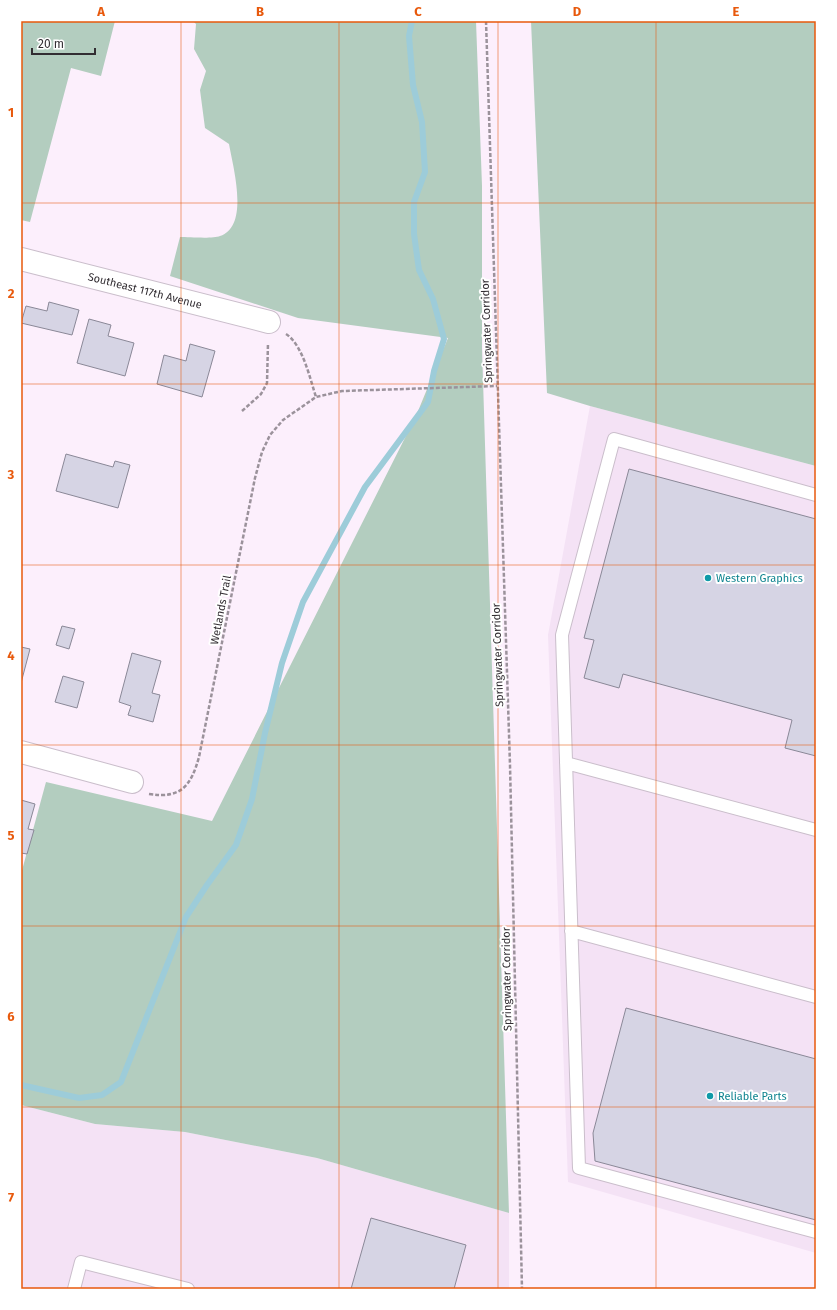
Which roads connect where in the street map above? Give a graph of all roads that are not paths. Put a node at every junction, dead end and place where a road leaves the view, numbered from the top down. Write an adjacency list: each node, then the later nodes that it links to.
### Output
1 (21, 259): 2 (street, Southeast 117th Avenue)
2 (268, 322)
3 (816, 495): 5 (lane)
4 (21, 752): 6 (street)
5 (566, 763): 7 (lane); 8 (lane)
6 (132, 782)
7 (816, 830)
8 (571, 931): 9 (lane); 10 (lane)
9 (816, 997)
10 (816, 1232)
11 (74, 1289): 12 (lane)
12 (188, 1289)

